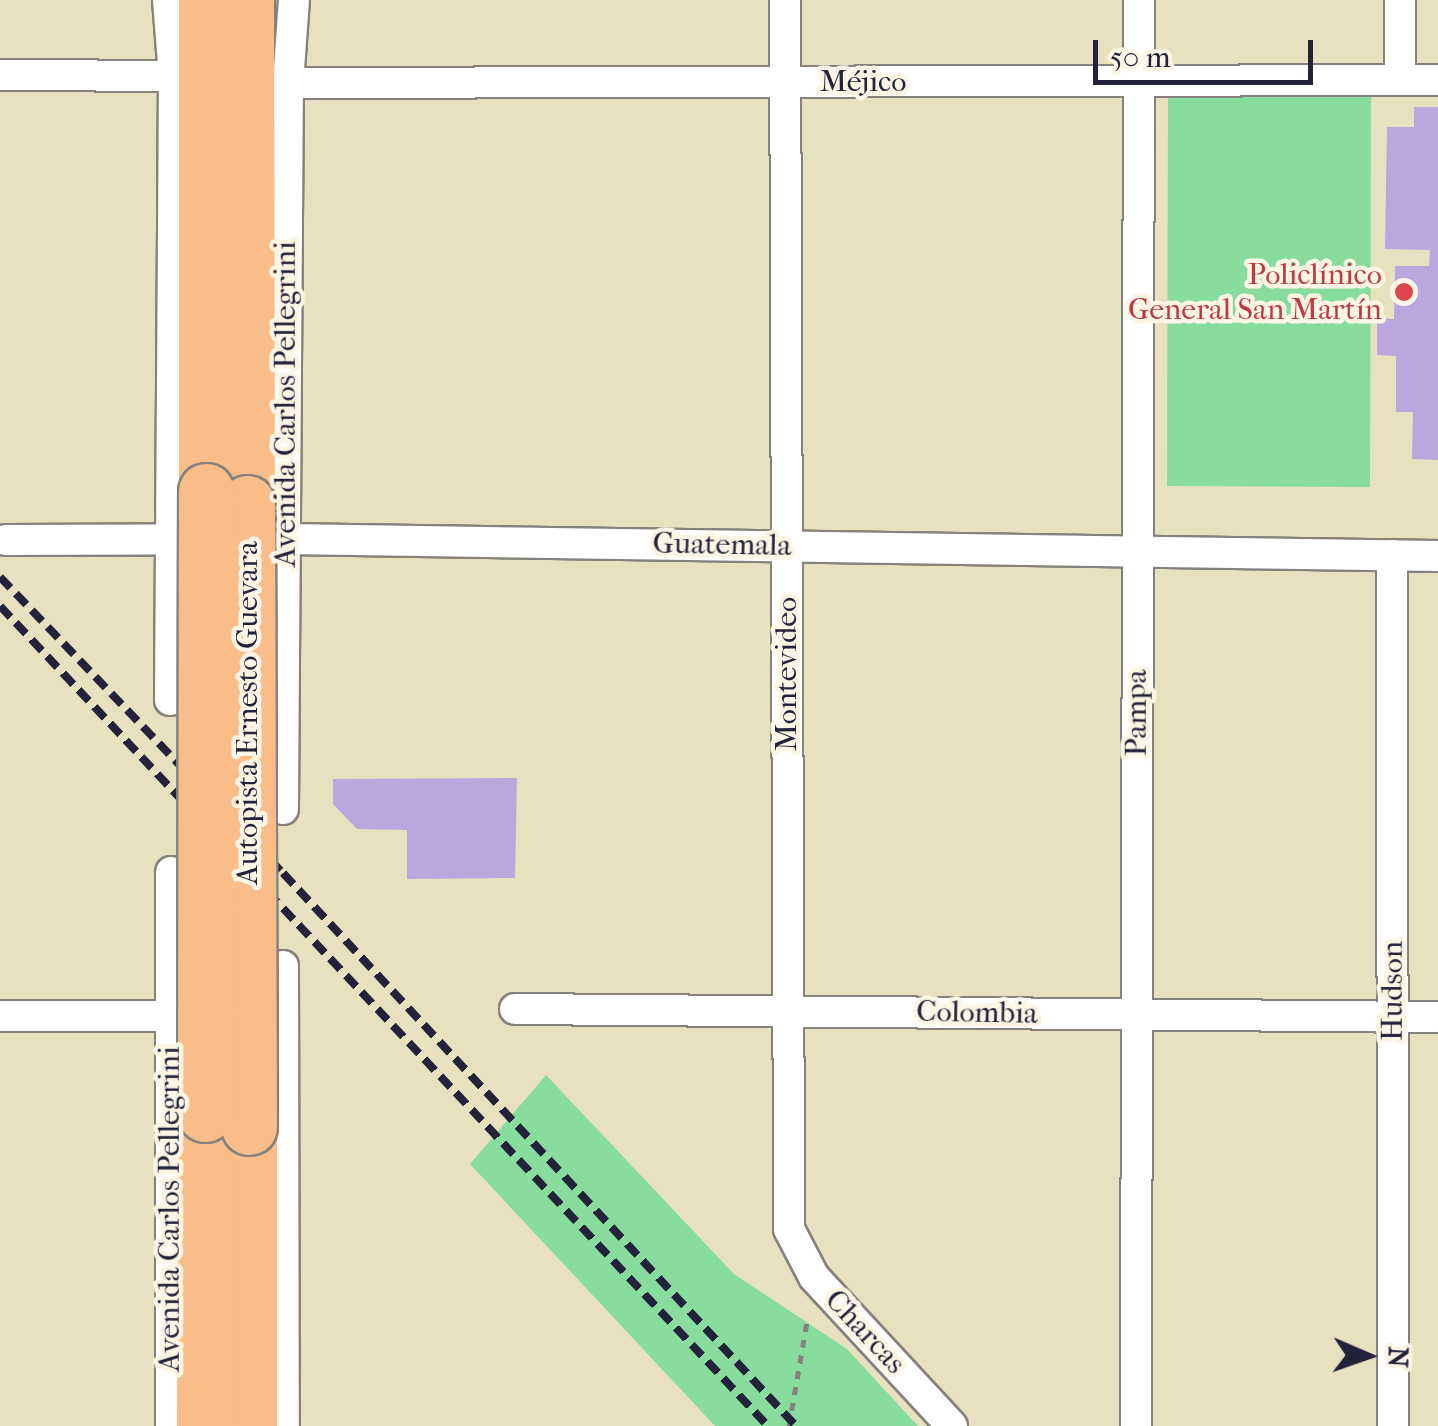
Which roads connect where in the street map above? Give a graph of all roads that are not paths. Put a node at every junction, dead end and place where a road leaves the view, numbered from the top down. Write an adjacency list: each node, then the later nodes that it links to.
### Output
1 (168, 0): 9 (street)
2 (206, 0): 15 (highway, Autopista Ernesto Guevara)
3 (246, 0): 15 (highway, Autopista Ernesto Guevara)
4 (294, 0): 14 (street, Avenida Carlos Pellegrini)
5 (785, 0): 13 (street, Montevideo)
6 (1139, 0): 10 (street, Pampa)
7 (1400, 0): 11 (street)
8 (0, 75): 9 (street)
9 (174, 76): 16 (street)
10 (1138, 80): 11 (street, Méjico); 13 (street, Méjico); 19 (street, Pampa)
11 (1400, 80): 12 (street, Méjico)
12 (1438, 80)
13 (786, 83): 14 (street, Méjico); 18 (street, Montevideo)
14 (288, 84): 15 (street, Avenida Carlos Pellegrini)
15 (246, 511): 16 (street, Guatemala); 18 (street, Guatemala); 23 (street, Avenida Carlos Pellegrini); 34 (highway, Autopista Ernesto Guevara, bridge)
16 (171, 539): 17 (street, Guatemala); 22 (street)
17 (6, 540)
18 (787, 546): 19 (street, Guatemala); 27 (street, Montevideo)
19 (1138, 552): 20 (street, Guatemala); 28 (street, Pampa)
20 (1392, 555): 21 (street, Guatemala); 32 (street, Hudson)
21 (1438, 556)
22 (170, 700)
23 (283, 809)
24 (171, 872): 30 (street, Avenida Carlos Pellegrini)
25 (283, 966): 31 (street)
26 (515, 1009): 27 (street, Colombia)
27 (788, 1012): 28 (street, Colombia); 35 (street, Montevideo)
28 (1137, 1014): 32 (street, Colombia); 41 (street, Pampa)
29 (0, 1016): 30 (street)
30 (170, 1016): 31 (street); 36 (street, Avenida Carlos Pellegrini)
31 (283, 1016): 39 (street)
32 (1393, 1017): 33 (street, Colombia); 42 (street, Hudson)
33 (1438, 1017)
34 (227, 1120): 37 (highway, Autopista Ernesto Guevara); 38 (highway, Autopista Ernesto Guevara)
35 (789, 1229): 40 (street, Charcas)
36 (171, 1426)
37 (204, 1426)
38 (250, 1426)
39 (284, 1426)
40 (952, 1426)
41 (1136, 1426)
42 (1393, 1426)

